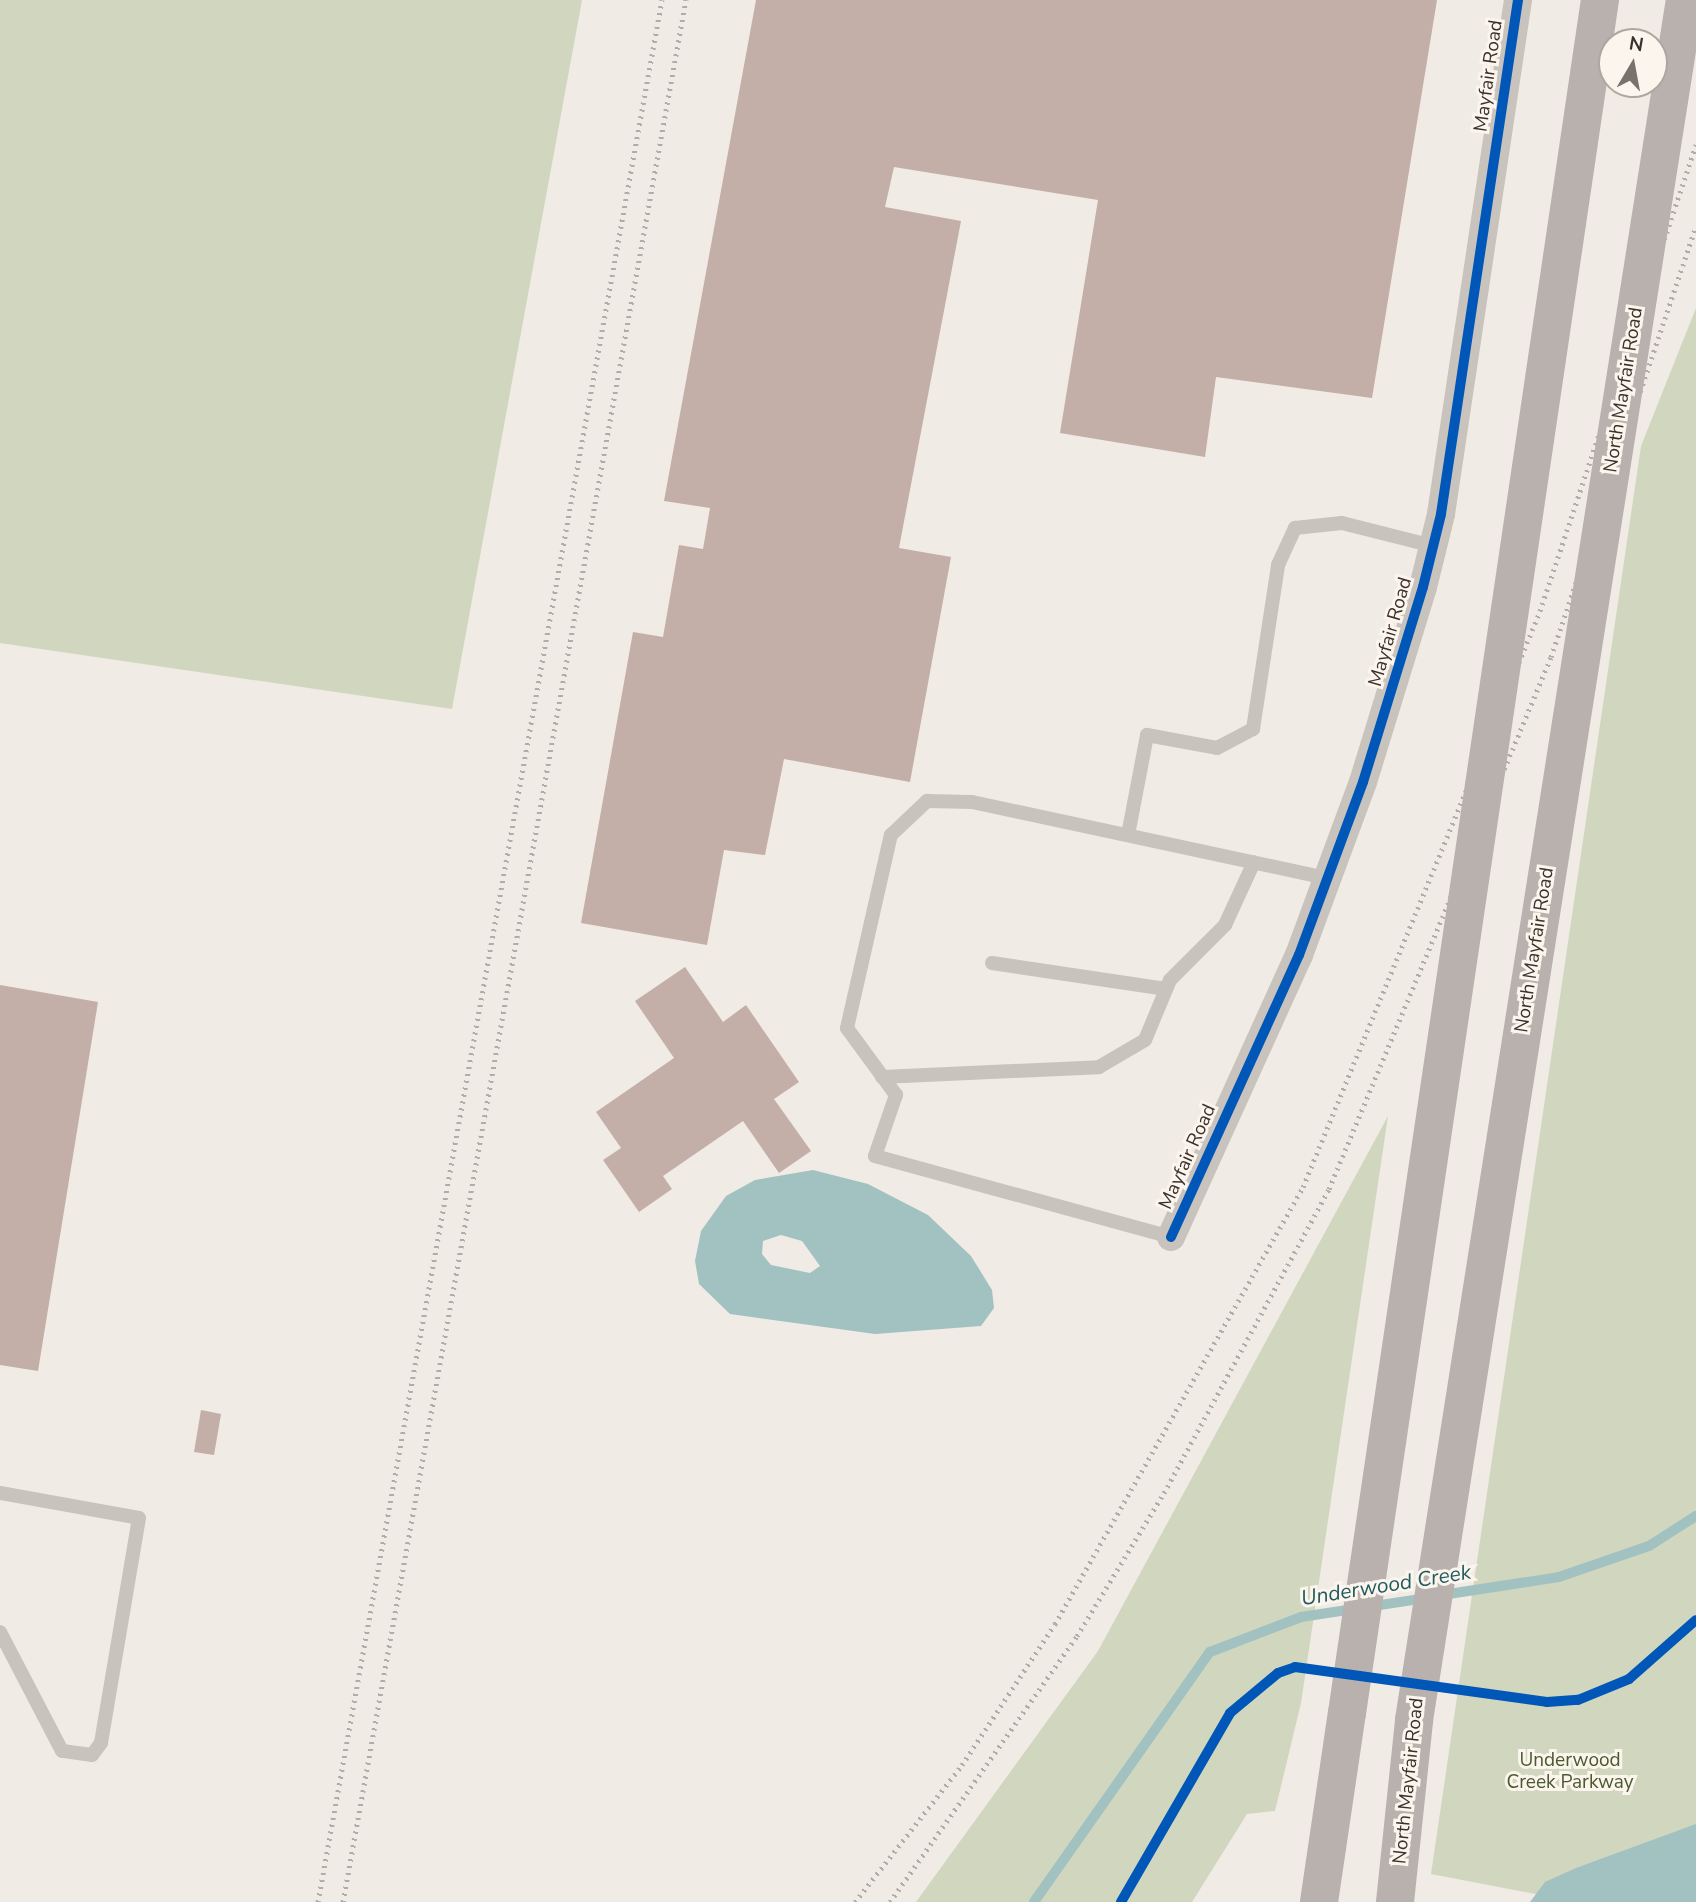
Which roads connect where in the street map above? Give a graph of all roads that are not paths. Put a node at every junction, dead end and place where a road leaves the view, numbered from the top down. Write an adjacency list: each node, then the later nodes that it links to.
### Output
1 (1518, 0): 4 (street, Mayfair Road)
2 (1600, 0): 14 (main road, bridge)
3 (1685, 0): 15 (main road, North Mayfair Road, bridge)
4 (1433, 546): 5 (lane); 7 (street, Mayfair Road)
5 (1128, 835): 6 (lane); 10 (lane)
6 (1254, 862): 7 (lane); 9 (lane)
7 (1328, 878): 11 (street, Mayfair Road)
8 (992, 963): 9 (lane)
9 (1166, 989): 10 (lane)
10 (882, 1077): 11 (lane)
11 (1171, 1237)
12 (0, 1493): 13 (lane)
13 (0, 1632)
14 (1319, 1902)
15 (1395, 1902)

